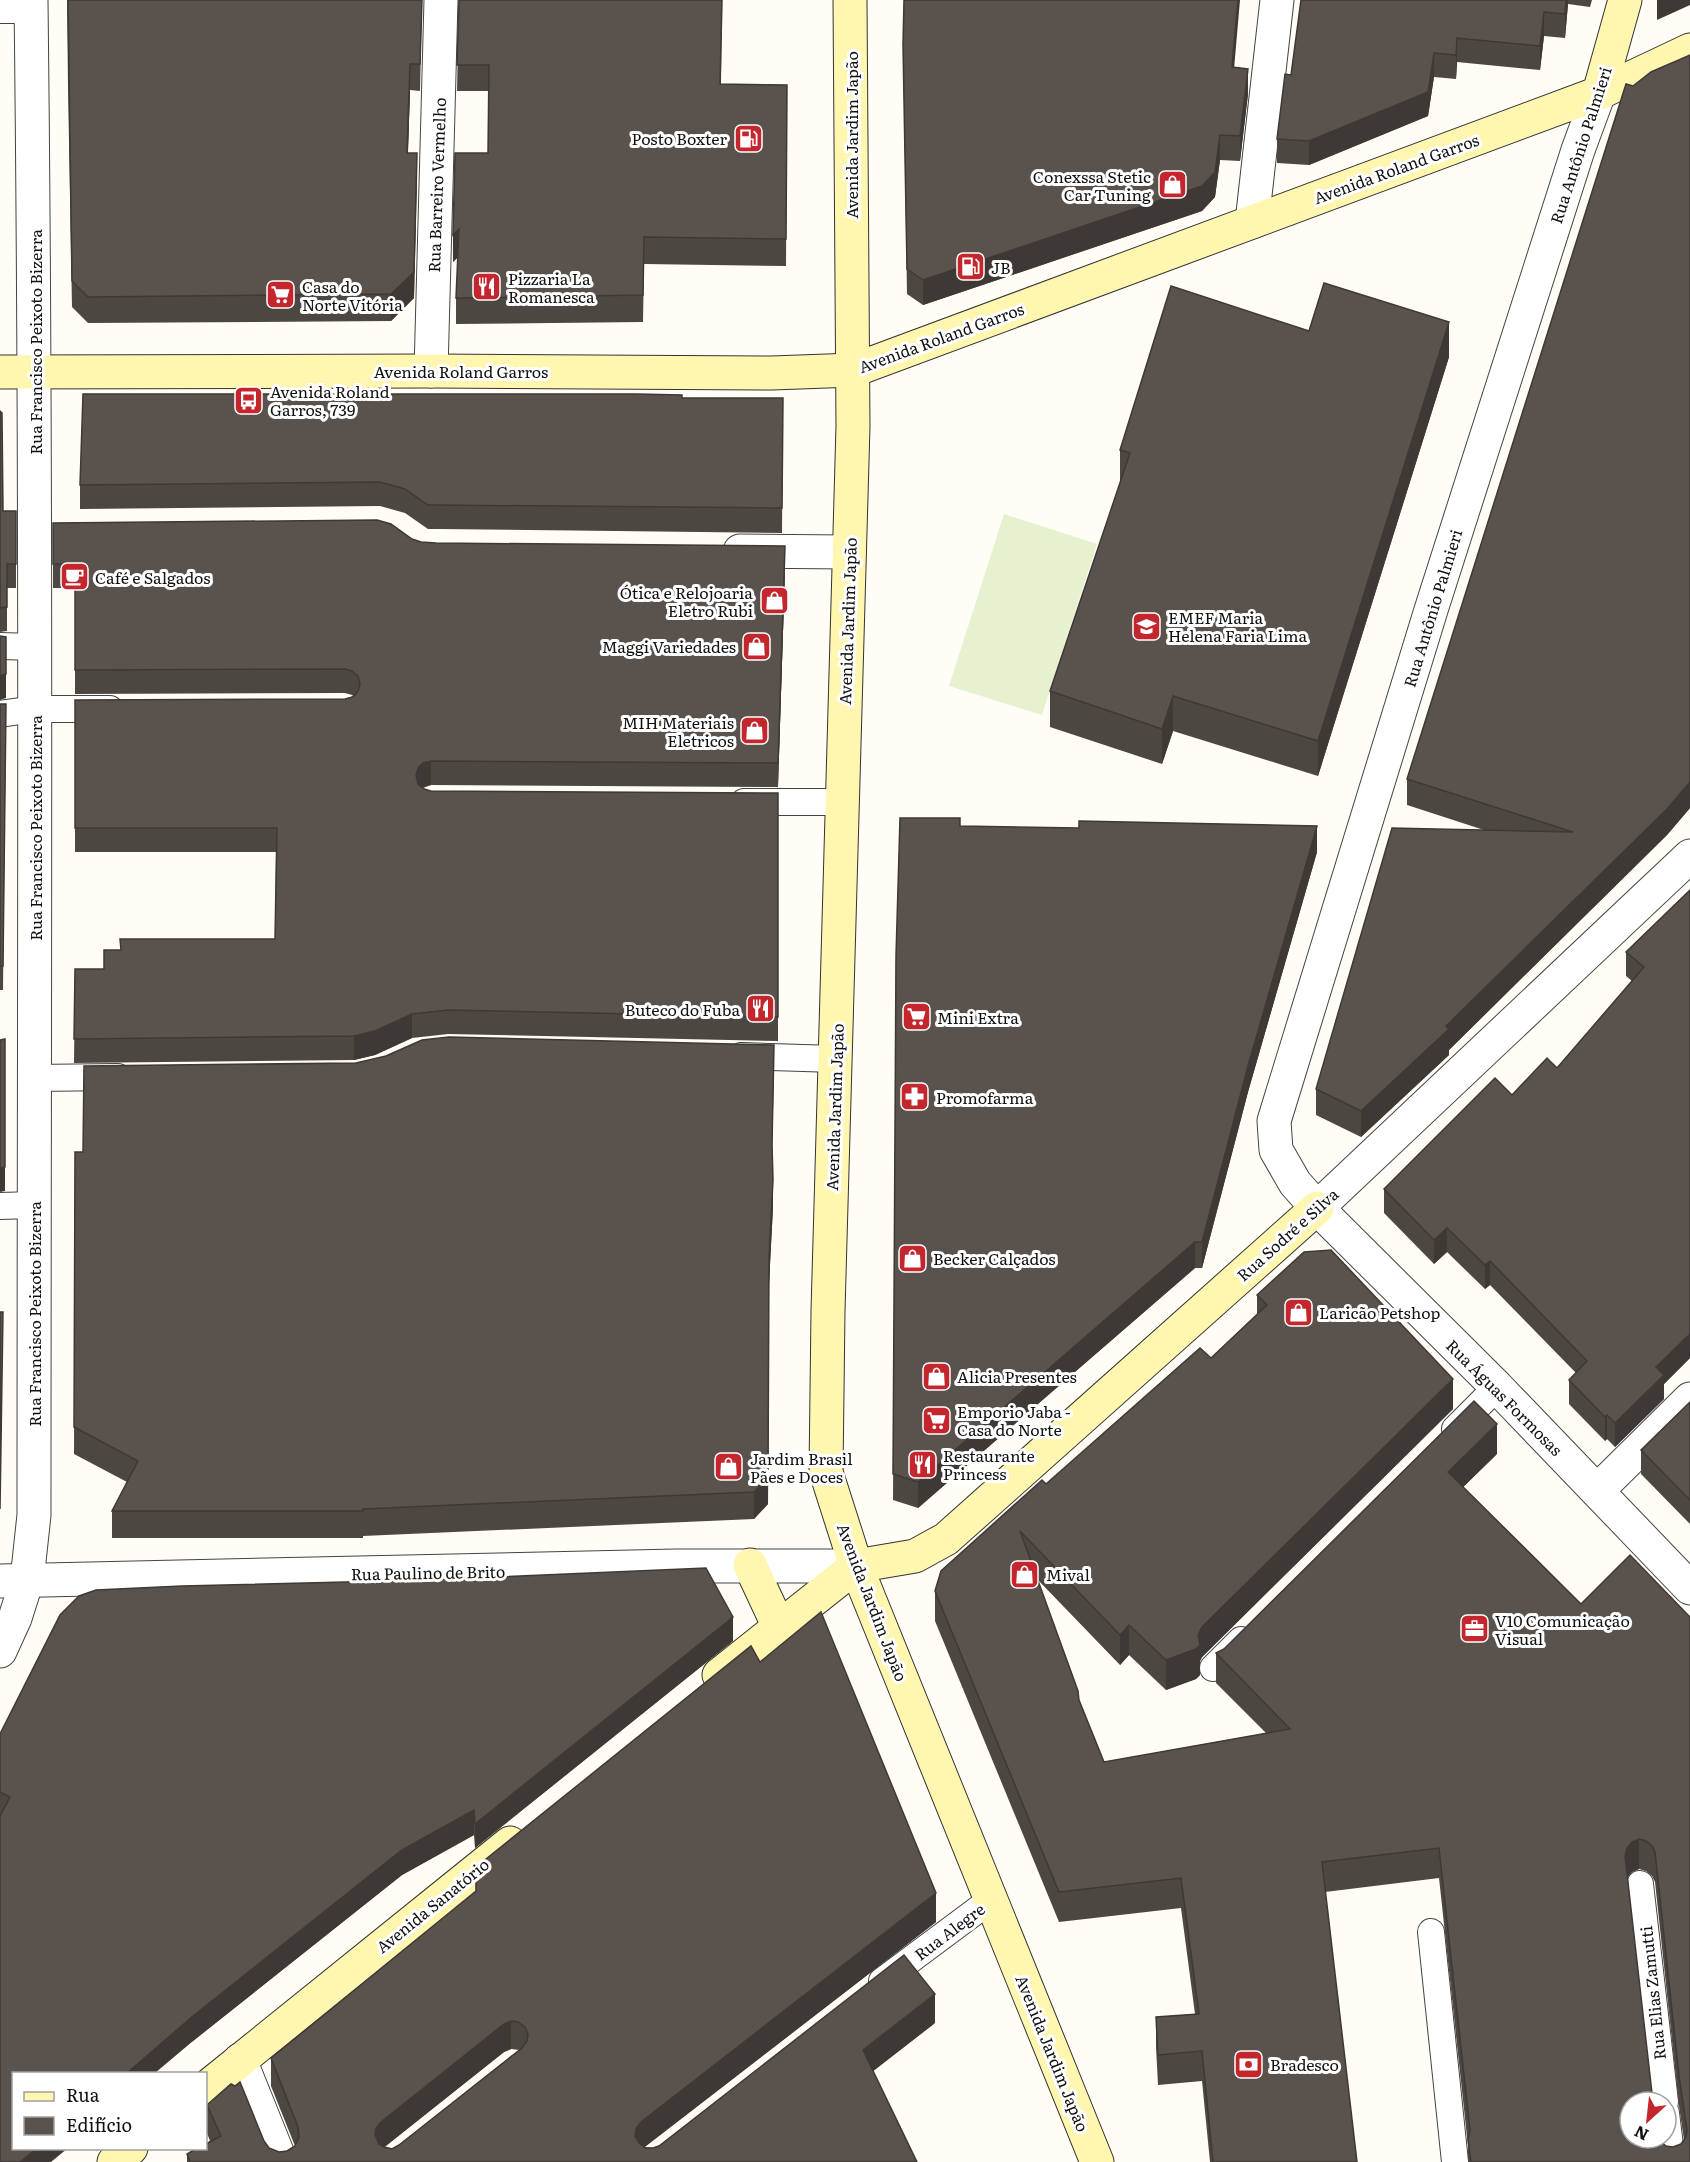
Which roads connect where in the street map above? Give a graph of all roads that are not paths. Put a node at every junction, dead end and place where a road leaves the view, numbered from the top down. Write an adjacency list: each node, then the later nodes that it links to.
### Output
1 (441, 0): 9 (street, Rua Barreiro Vermelho)
2 (850, 0): 10 (main road, Avenida Jardim Japão)
3 (1277, 0): 8 (street)
4 (1625, 0): 7 (main road, Rua Antônio Palmieri)
5 (21, 7): 12 (street, Rua Francisco Peixoto Bizerra)
6 (1690, 50): 7 (main road, Avenida Roland Garros)
7 (1599, 93): 8 (main road, Avenida Roland Garros); 29 (street, Rua Antônio Palmieri)
8 (1252, 222): 10 (main road, Avenida Roland Garros)
9 (431, 370): 10 (main road, Avenida Roland Garros); 12 (main road, Avenida Roland Garros)
10 (854, 370): 14 (main road, Avenida Jardim Japão)
11 (0, 372): 12 (main road, Avenida Roland Garros)
12 (35, 372): 16 (street, Rua Francisco Peixoto Bizerra)
13 (707, 551): 14 (street)
14 (849, 552): 21 (main road, Avenida Jardim Japão)
15 (0, 646): 16 (lane)
16 (35, 647): 17 (street, Rua Francisco Peixoto Bizerra)
17 (35, 709): 18 (lane); 19 (lane); 26 (street, Rua Francisco Peixoto Bizerra)
18 (133, 709)
19 (0, 714)
20 (725, 802): 21 (lane)
21 (843, 802): 24 (main road, Avenida Jardim Japão)
22 (1690, 856): 29 (street, Rua Sodré e Silva)
23 (722, 1056): 24 (lane)
24 (837, 1059): 35 (main road, Avenida Jardim Japão)
25 (144, 1077): 26 (lane)
26 (33, 1078): 27 (street, Rua Francisco Peixoto Bizerra)
27 (34, 1205): 28 (lane); 36 (street, Rua Francisco Peixoto Bizerra)
28 (0, 1206)
29 (1317, 1208): 30 (street, Rua Águas Formosas); 35 (main road, Rua Sodré e Silva)
30 (1497, 1388): 32 (lane); 33 (street, Rua Águas Formosas)
31 (1690, 1399): 33 (street)
32 (1438, 1446)
33 (1597, 1491): 37 (street, Rua Águas Formosas)
34 (750, 1565): 35 (street, Rua Paulino de Brito); 36 (street, Rua Paulino de Brito); 38 (main road)
35 (856, 1566): 38 (main road); 45 (main road, Avenida Jardim Japão)
36 (14, 1580): 40 (street, Rua Francisco Peixoto Bizerra)
37 (1690, 1588)
38 (779, 1627): 42 (main road)
39 (1255, 1627): 41 (lane)
40 (0, 1651)
41 (1213, 1668)
42 (693, 1696)
43 (534, 1823): 48 (main road, Avenida Sanatório)
44 (1640, 1884): 50 (lane, Rua Elias Zamutti)
45 (992, 1899): 47 (lane, Rua Alegre); 54 (main road, Avenida Jardim Japão)
46 (1431, 1932): 55 (lane)
47 (866, 1994)
48 (240, 2060): 49 (main road, Avenida Sanatório); 53 (street)
49 (207, 2087)
50 (1664, 2090)
51 (129, 2150): 52 (main road)
52 (114, 2162)
53 (280, 2162)
54 (1097, 2162)
55 (1455, 2162)

